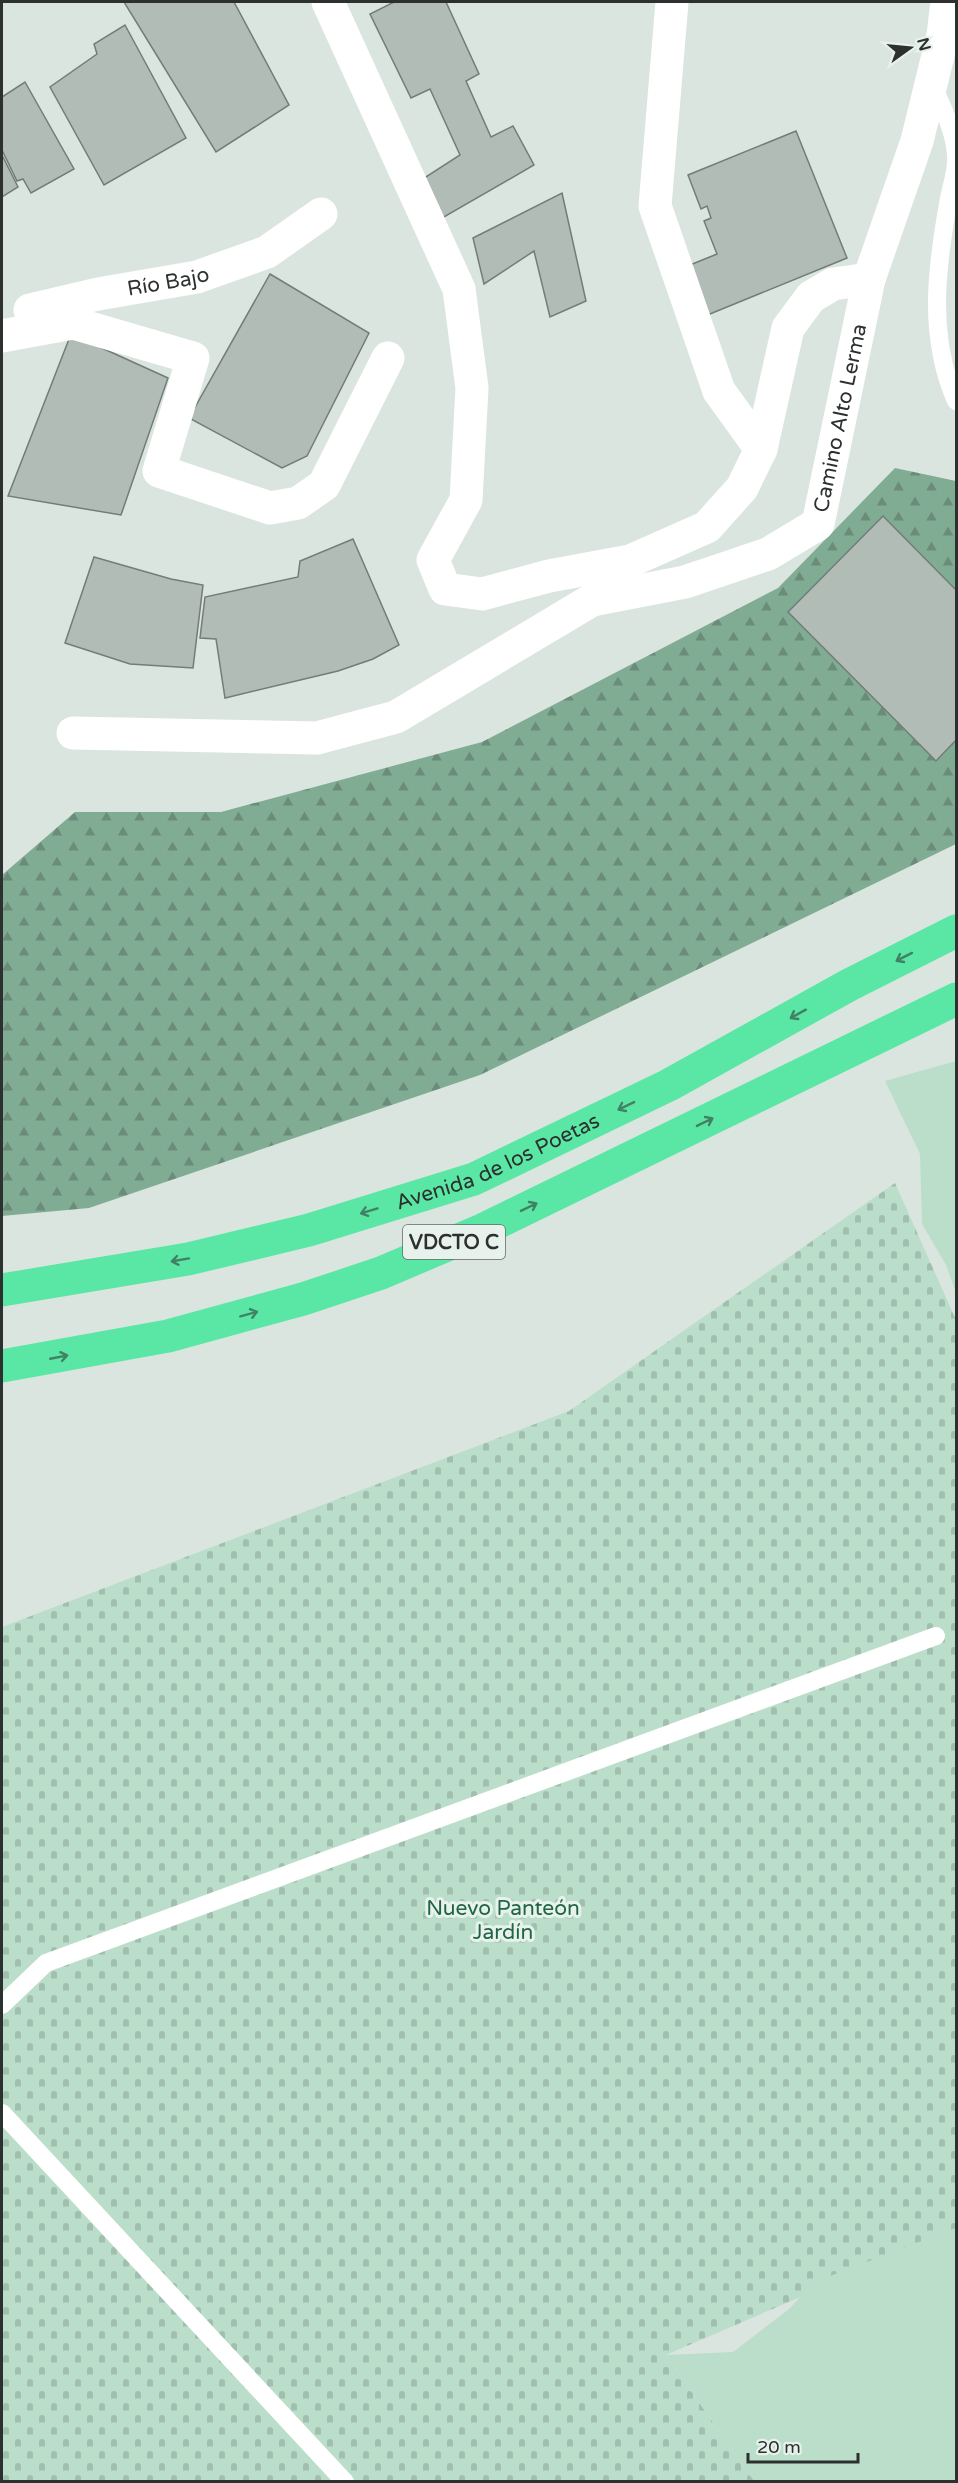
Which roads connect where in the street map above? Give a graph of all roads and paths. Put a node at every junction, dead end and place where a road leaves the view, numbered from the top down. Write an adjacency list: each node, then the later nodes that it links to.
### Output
1 (328, 2): 11 (street)
2 (672, 2): 11 (street)
3 (947, 2): 4 (street, Camino Alto Lerma)
4 (932, 84): 6 (street, Camino Alto Lerma); 10 (lane)
5 (321, 214): 7 (street, Río Bajo)
6 (869, 279): 11 (street); 12 (street, Camino Alto Lerma)
7 (2, 317)
8 (2, 336): 9 (street)
9 (388, 358)
10 (957, 401)
11 (761, 449)
12 (72, 734)
13 (957, 931): 15 (highway, Avenida de los Poetas / VDCTO C, one-way to 15)
14 (957, 999): 16 (highway, VDCTO C, one-way to 14)
15 (2, 1290)
16 (2, 1366)
17 (936, 1636): 18 (lane)
18 (2, 2005)
19 (2, 2113): 20 (lane)
20 (345, 2481)

